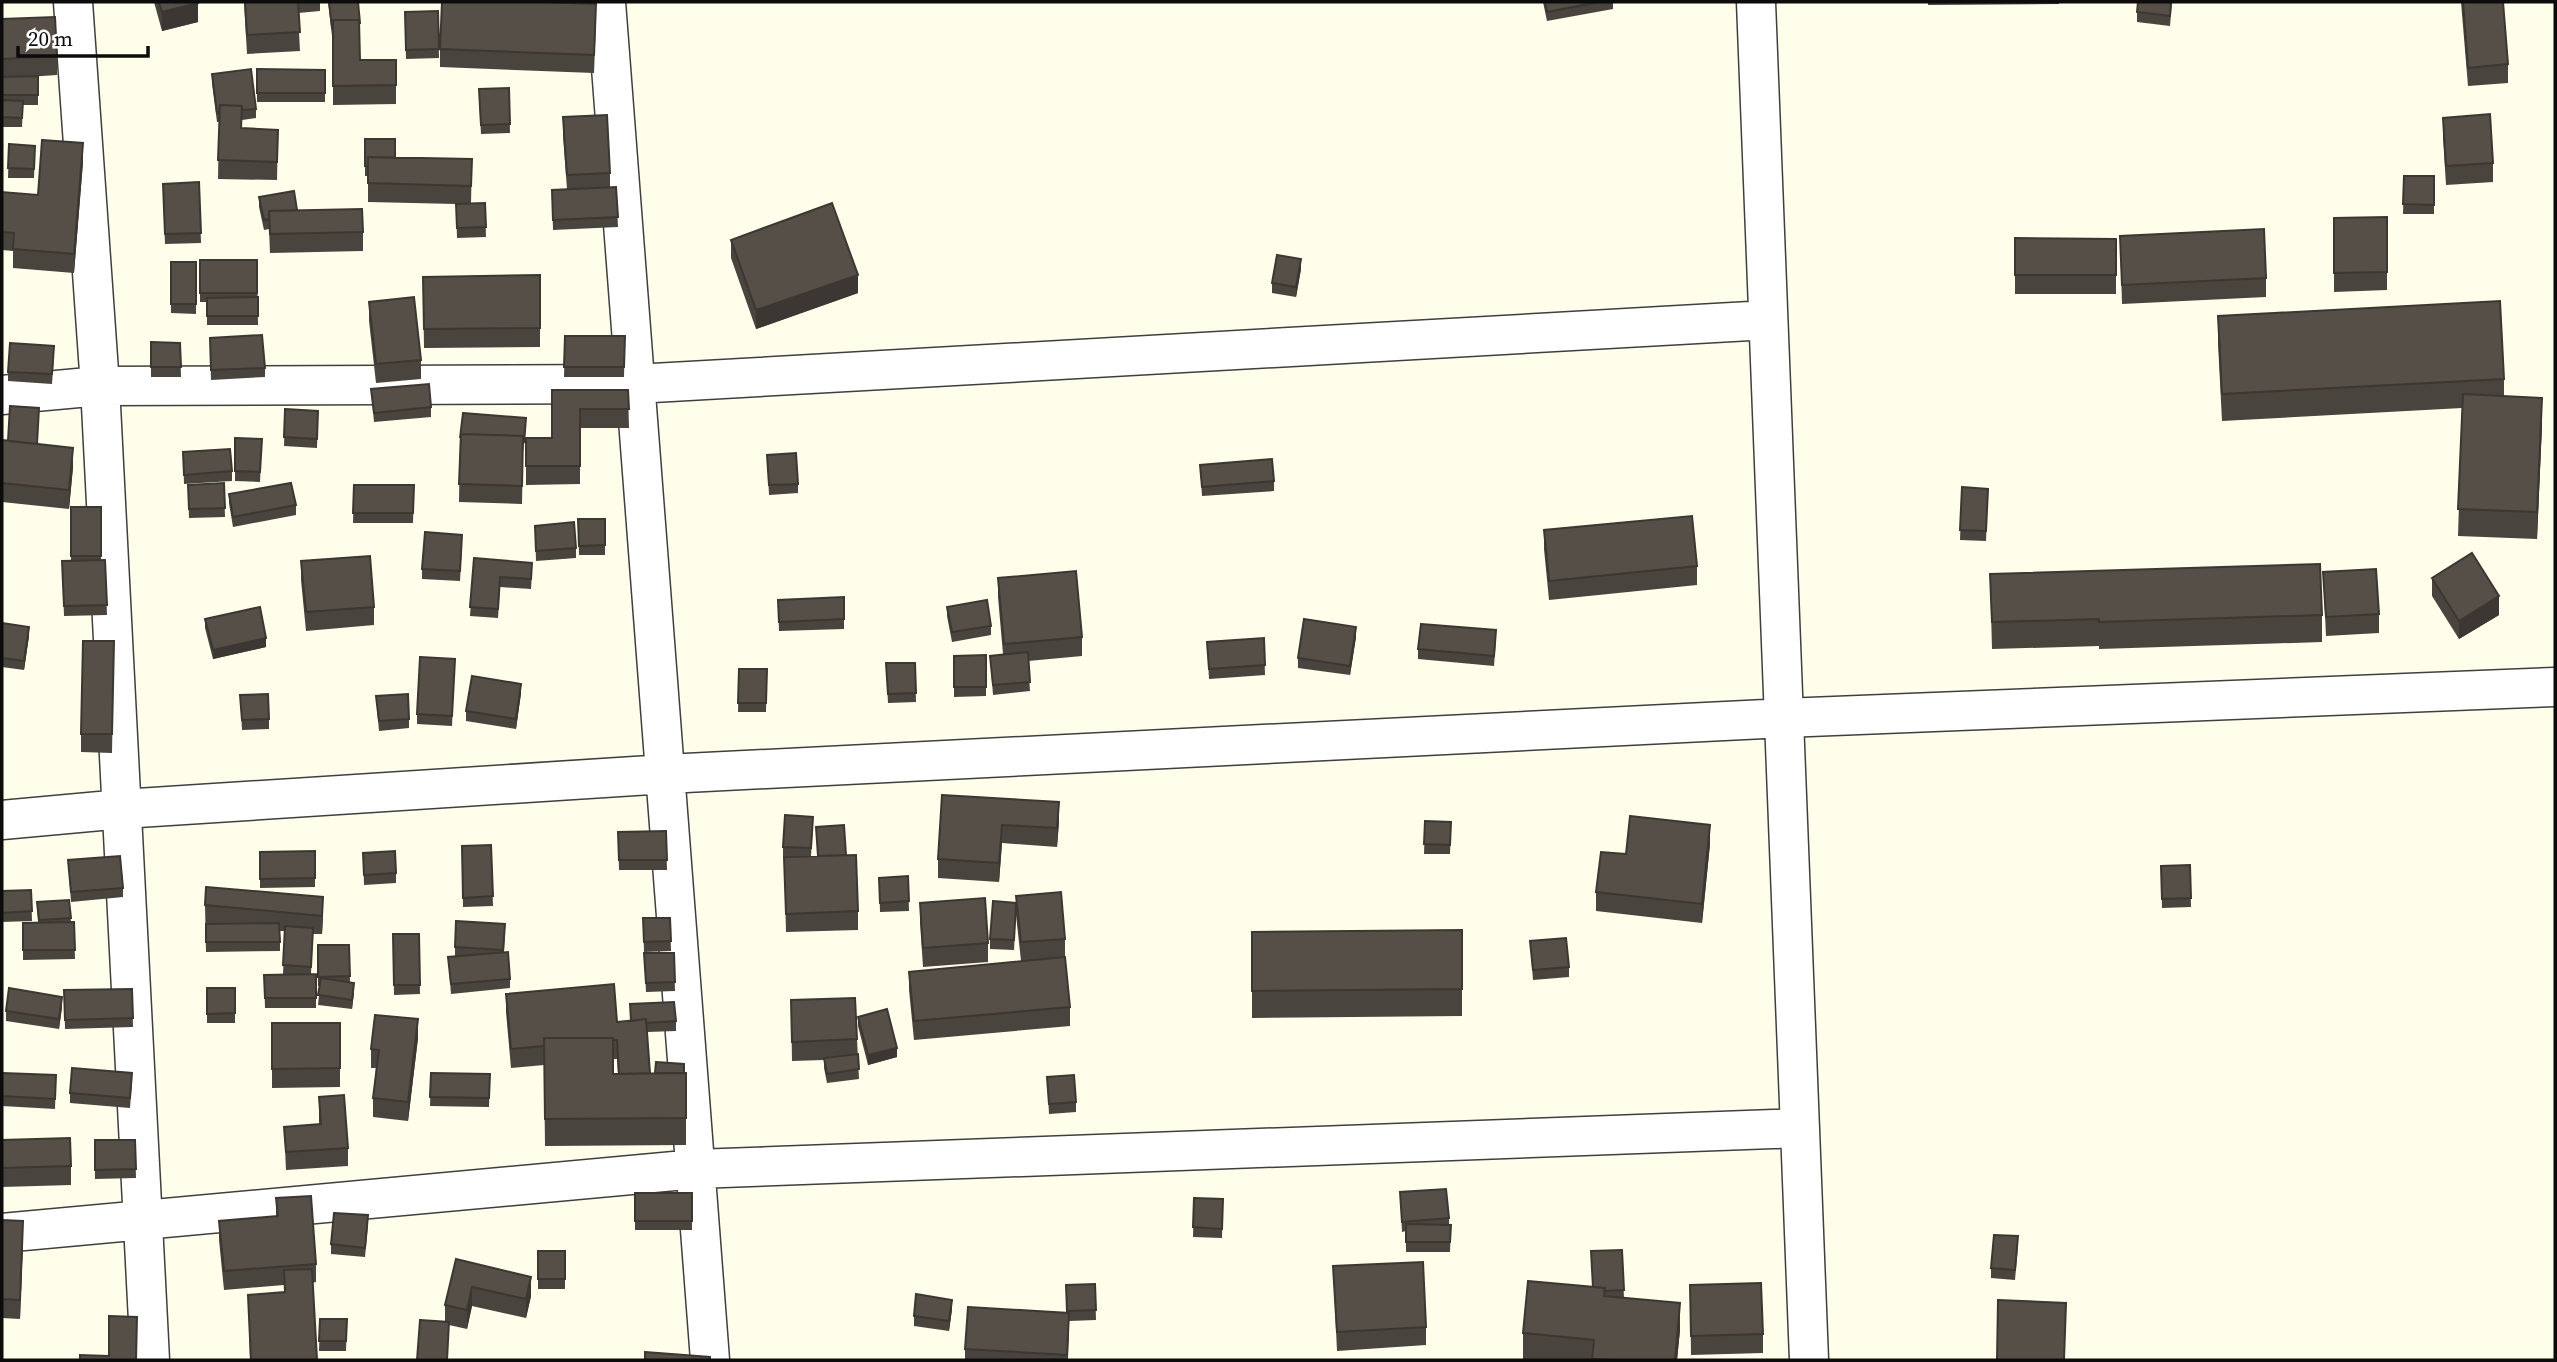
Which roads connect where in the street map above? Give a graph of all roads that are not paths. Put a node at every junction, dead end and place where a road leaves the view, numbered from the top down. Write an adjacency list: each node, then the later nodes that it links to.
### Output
1 (73, 2): 6 (street)
2 (606, 2): 5 (street)
3 (1756, 2): 4 (street)
4 (1768, 320): 5 (street); 9 (street)
5 (635, 384): 6 (street); 10 (street)
6 (100, 386): 7 (street); 11 (street)
7 (2, 395)
8 (2555, 687): 9 (street)
9 (1784, 718): 10 (street); 13 (street)
10 (666, 774): 11 (street); 14 (street)
11 (122, 809): 12 (street); 15 (street)
12 (2, 820)
13 (1800, 1128): 14 (street); 19 (street)
14 (696, 1169): 15 (street); 18 (street)
15 (143, 1220): 16 (street); 17 (street)
16 (2, 1233)
17 (150, 1360)
18 (710, 1360)
19 (1810, 1360)

